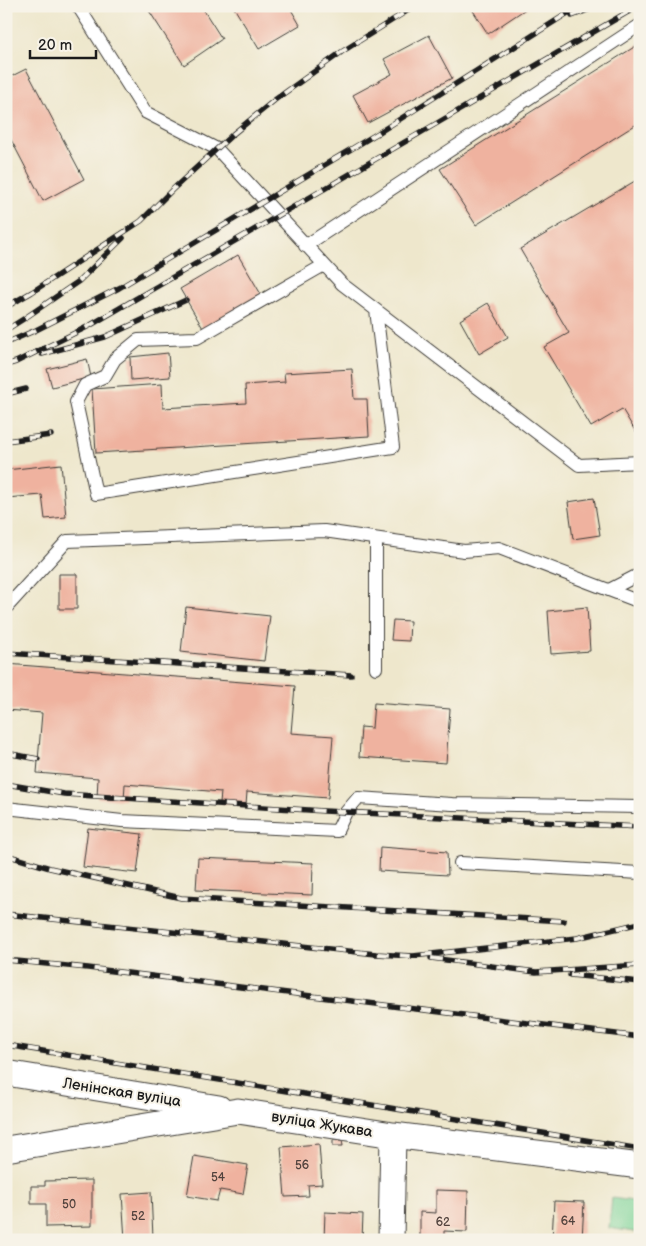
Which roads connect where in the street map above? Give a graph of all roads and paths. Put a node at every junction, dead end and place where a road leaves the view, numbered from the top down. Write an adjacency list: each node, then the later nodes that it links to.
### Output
1 (78, 6): 3 (lane)
2 (640, 25): 3 (lane)
3 (306, 246): 4 (lane)
4 (324, 265): 5 (lane); 5 (lane)
5 (376, 310): 6 (lane)
6 (640, 462)
7 (376, 538): 9 (lane); 11 (lane); 12 (lane)
8 (640, 574): 9 (lane)
9 (609, 590): 10 (lane)
10 (640, 602)
11 (6, 608)
12 (376, 668)
13 (640, 807): 14 (lane)
14 (6, 808)
15 (460, 863): 16 (lane)
16 (640, 874)
17 (6, 1073): 18 (street, Ленінская вуліца)
18 (238, 1111): 19 (street, вуліца Жукава); 20 (street, вуліца Жукава)
19 (393, 1135): 21 (street, вуліца Жукава); 22 (street)
20 (6, 1149)
21 (640, 1166)
22 (391, 1240)

